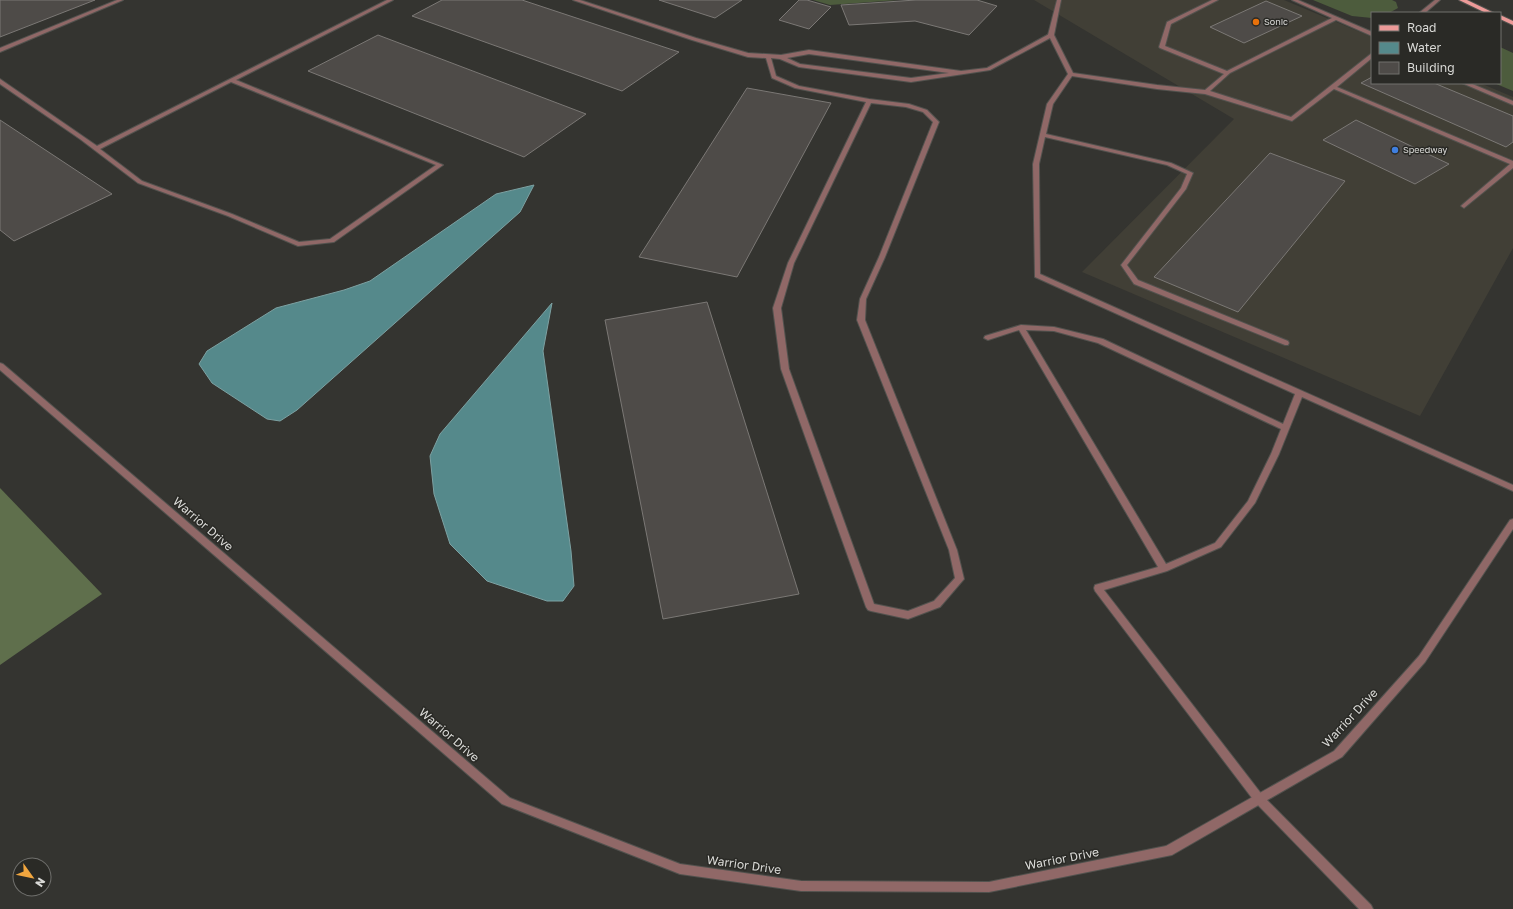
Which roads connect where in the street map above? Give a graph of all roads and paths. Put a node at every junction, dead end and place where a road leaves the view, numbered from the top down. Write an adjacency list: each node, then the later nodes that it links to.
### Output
1 (121, 0): 16 (street)
2 (391, 0): 25 (street)
3 (575, 0): 17 (street)
4 (1059, 0): 15 (street)
5 (1216, 0): 23 (street)
6 (1294, 0): 12 (street)
7 (1438, 0): 9 (street)
8 (1462, 0): 10 (main road)
9 (1423, 12)
10 (1488, 12)
11 (1501, 17): 13 (main road)
12 (1336, 18): 14 (street); 23 (street)
13 (1513, 23)
14 (1371, 34)
15 (1050, 35): 22 (street); 24 (street)
16 (0, 50)
17 (768, 56): 19 (street); 30 (street)
18 (1371, 56): 28 (street)
19 (781, 57): 20 (street); 21 (street)
20 (848, 57): 21 (street); 22 (street)
21 (845, 71): 22 (street)
22 (962, 73)
23 (1228, 73): 29 (street)
24 (1071, 74): 29 (street); 32 (street)
25 (231, 80): 33 (street); 33 (street)
26 (0, 81): 33 (street)
27 (1467, 84): 31 (street)
28 (1333, 87): 29 (street); 34 (street)
29 (1206, 92)
30 (870, 101): 30 (street)
31 (1513, 103)
32 (1042, 135): 38 (street); 40 (street)
33 (96, 149)
34 (1513, 164): 35 (street)
35 (1464, 206)
36 (1021, 327): 37 (street); 41 (street); 44 (street)
37 (988, 338)
38 (1286, 343)
39 (0, 366): 45 (street, Warrior Drive)
40 (1300, 392): 41 (street); 42 (street)
41 (1286, 428): 44 (street)
42 (1513, 488)
43 (1513, 522): 45 (street, Warrior Drive)
44 (1164, 569): 45 (street)
45 (1260, 799): 46 (street)
46 (1367, 909)

